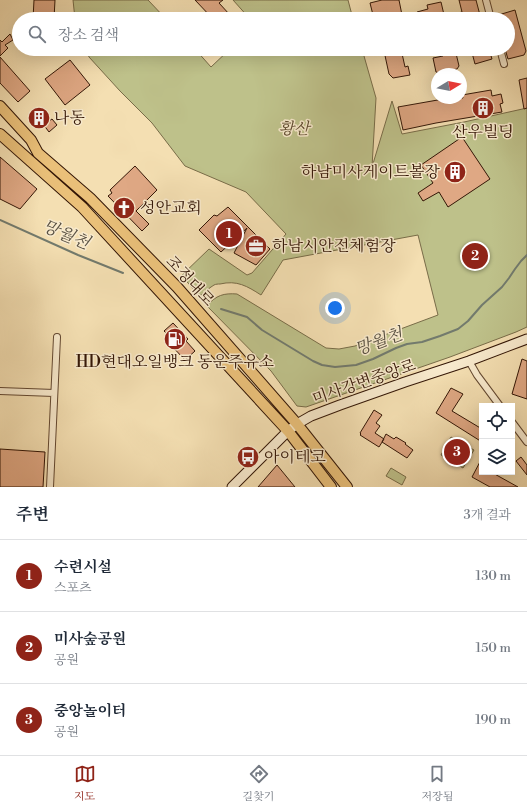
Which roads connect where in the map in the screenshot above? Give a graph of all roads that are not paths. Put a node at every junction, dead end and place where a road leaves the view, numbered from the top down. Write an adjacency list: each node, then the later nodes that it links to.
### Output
1 (486, 0): 2 (street)
2 (489, 12)
3 (502, 56): 4 (street)
4 (504, 64)
5 (0, 106): 10 (main road, 조정대로)
6 (0, 116): 10 (main road)
7 (0, 130): 9 (main road)
8 (0, 134): 9 (main road, 조정대로)
9 (14, 146): 19 (main road, 조정대로)
10 (38, 153): 17 (main road, 조정대로)
11 (57, 337): 15 (street)
12 (527, 339): 13 (street, 미사강변중앙로)
13 (469, 362): 16 (street); 17 (street, 미사강변중앙로)
14 (0, 390): 15 (street)
15 (54, 393): 21 (street)
16 (498, 403)
17 (297, 424): 19 (street, 미사강변중앙로); 24 (main road, 조정대로)
18 (515, 426): 20 (street)
19 (288, 431): 22 (street, 미사강변중앙로); 23 (main road, 조정대로)
20 (527, 442)
21 (50, 487)
22 (232, 487)
23 (331, 487)
24 (346, 487)

